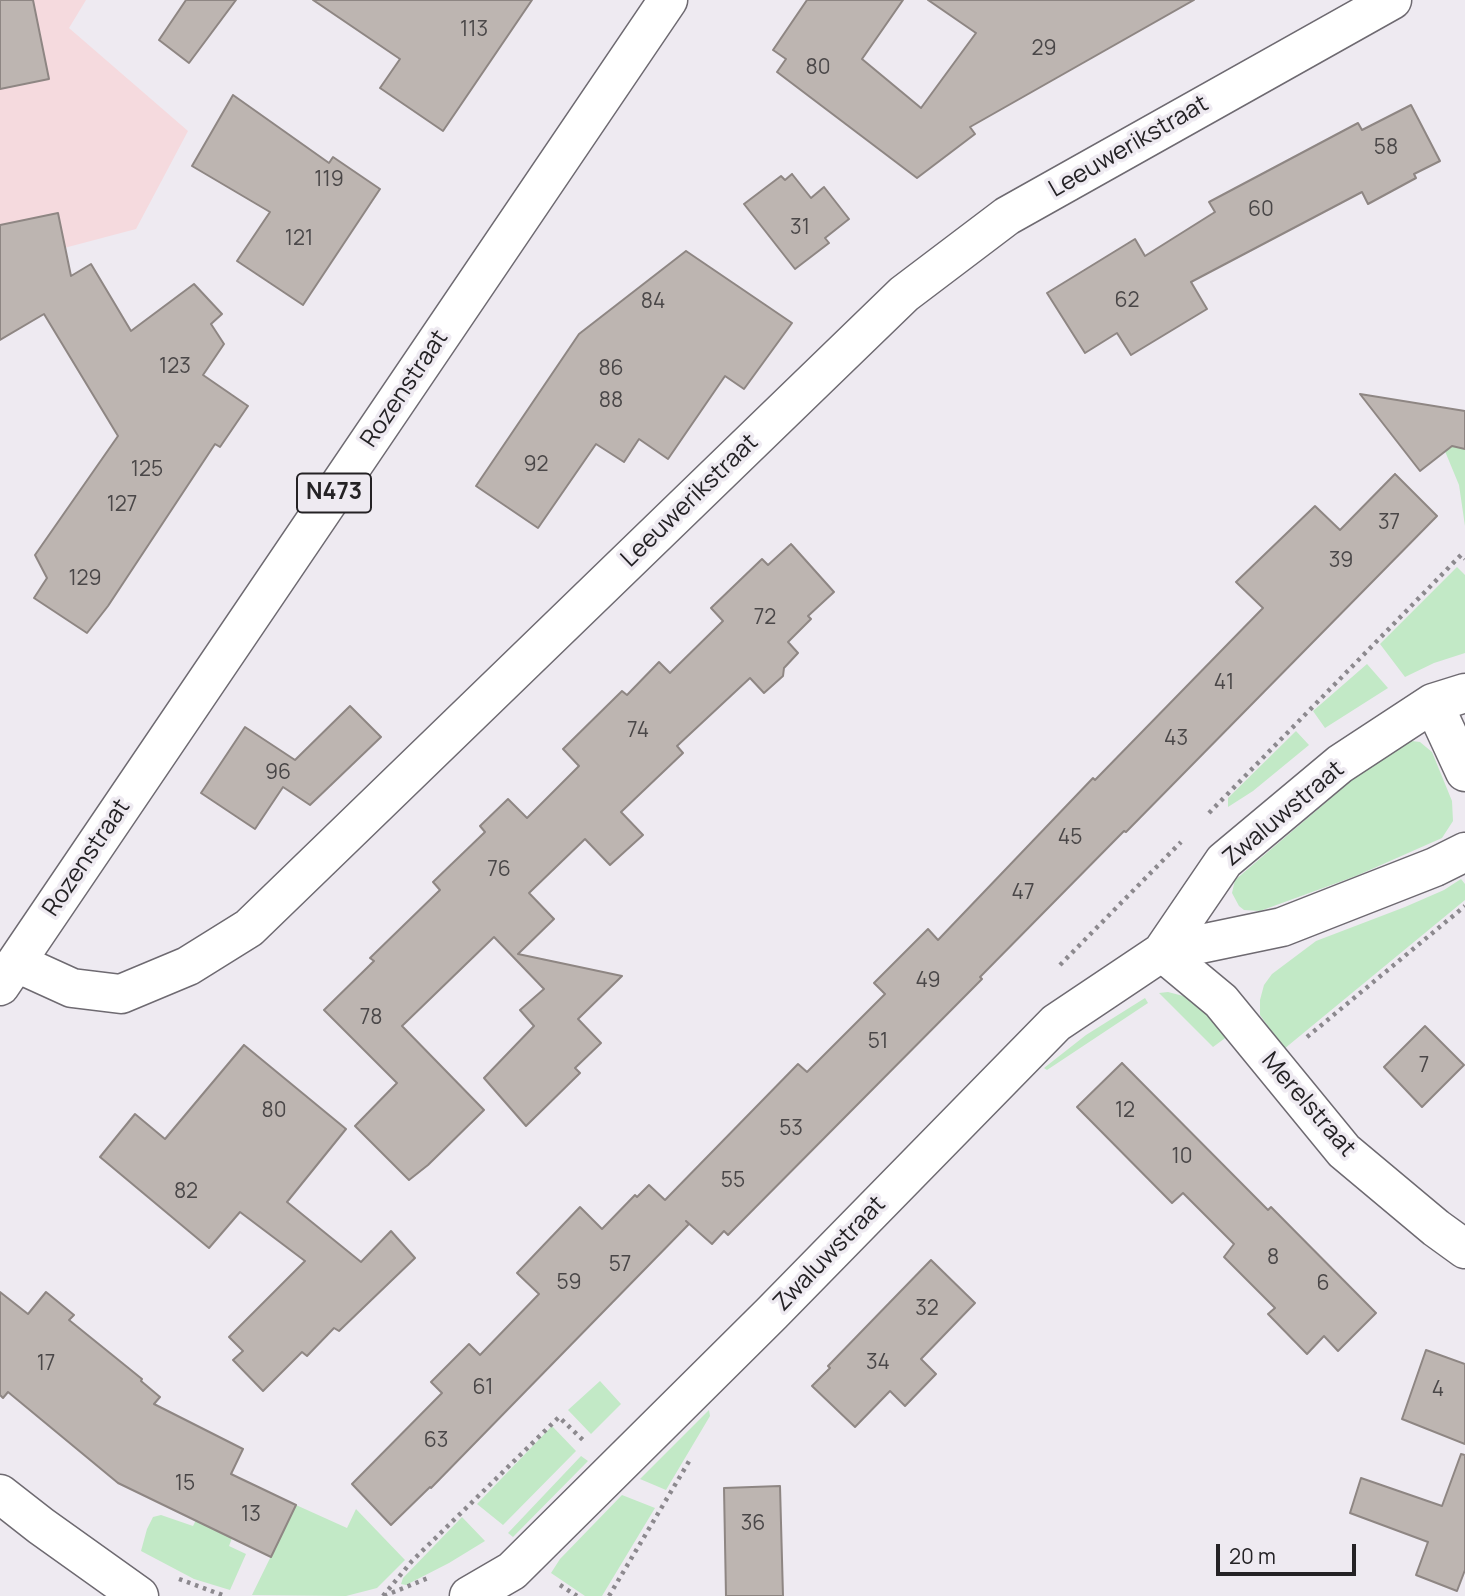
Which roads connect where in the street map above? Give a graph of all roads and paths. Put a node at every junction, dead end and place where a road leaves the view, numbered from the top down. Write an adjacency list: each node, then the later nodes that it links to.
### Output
1 (668, 0): 12 (street, Rozenstraat / N473)
2 (1392, 0): 12 (street, Leeuwerikstraat)
3 (1465, 559): 6 (path)
4 (1449, 698): 5 (street, Zwaluwstraat); 10 (street, Zwaluwstraat)
5 (1465, 772)
6 (1200, 822)
7 (1191, 832): 11 (path)
8 (1465, 852): 10 (street, Zwaluwstraat)
9 (1465, 906): 13 (path)
10 (1162, 952): 13 (street, Merelstraat); 16 (street, Zwaluwstraat)
11 (1058, 967)
12 (8, 974)
13 (1271, 1063): 14 (street, Merelstraat)
14 (1465, 1249)
15 (691, 1457): 21 (path)
16 (614, 1470): 19 (path); 20 (street, Zwaluwstraat)
17 (0, 1494): 18 (street)
18 (138, 1596)
19 (383, 1596)
20 (469, 1596)
21 (609, 1596)

